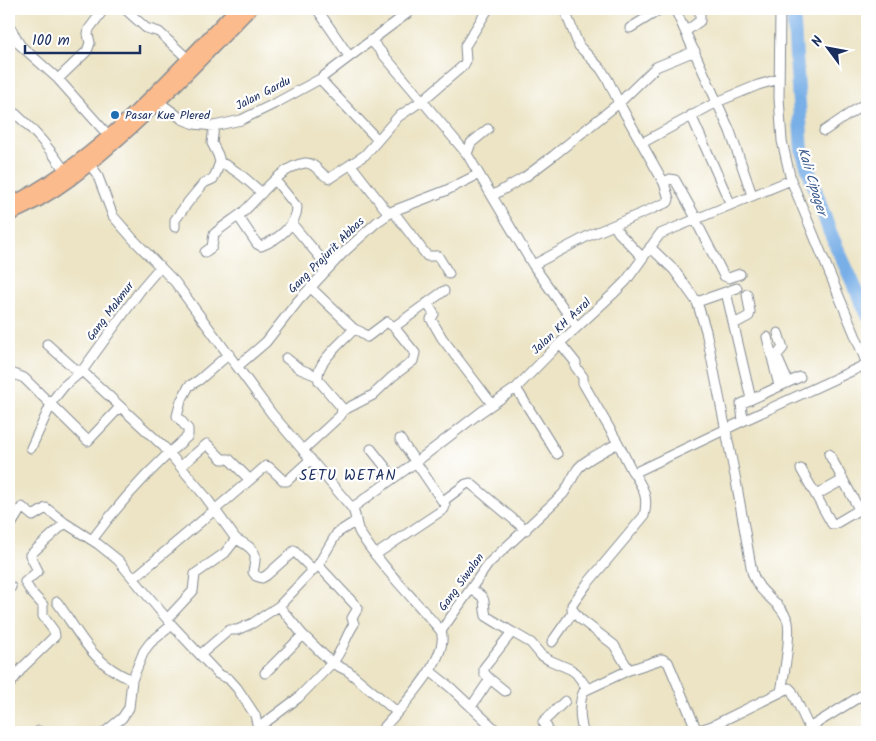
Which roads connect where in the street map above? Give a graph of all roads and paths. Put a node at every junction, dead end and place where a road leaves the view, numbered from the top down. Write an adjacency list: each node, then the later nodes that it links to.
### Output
1 (104, 9): 21 (street)
2 (125, 9): 20 (street)
3 (236, 9): 20 (highway)
4 (250, 9): 25 (highway)
5 (317, 9): 19 (street)
6 (413, 9): 17 (street, Jalan Gardu)
7 (475, 9): 13 (street)
8 (570, 9): 28 (street)
9 (661, 9): 15 (street)
10 (675, 9): 16 (street)
11 (700, 9): 16 (street)
12 (780, 9): 23 (street)
13 (486, 12): 24 (street)
14 (9, 24): 21 (street)
15 (630, 28)
16 (686, 31): 18 (street)
17 (371, 40): 19 (street, Jalan Gardu); 24 (street)
18 (695, 51): 26 (street); 28 (street)
19 (349, 56): 22 (street, Jalan Gardu)
20 (188, 58): 34 (highway)
21 (58, 79): 34 (street)
22 (320, 79): 31 (street, Jalan Gardu); 35 (street)
23 (779, 80): 26 (street); 44 (street)
24 (422, 100): 35 (street); 37 (street)
25 (159, 102): 31 (street, Jalan Gardu); 39 (highway)
26 (717, 102): 30 (street); 47 (street)
27 (867, 102): 33 (street)
28 (619, 104): 36 (street); 48 (street)
29 (9, 115): 41 (street)
30 (691, 115): 36 (street); 50 (street)
31 (214, 126): 38 (street)
32 (488, 129): 37 (street)
33 (824, 131)
34 (108, 135): 41 (highway)
35 (377, 139): 40 (street)
36 (642, 143): 45 (street)
37 (467, 154): 42 (street)
38 (220, 162): 46 (street); 57 (street)
39 (90, 165): 52 (highway); 62 (street)
40 (351, 165): 43 (street); 51 (street)
41 (65, 171): 49 (highway)
42 (479, 174): 48 (street); 51 (street, Gang Prajurit Abbas)
43 (275, 180): 46 (street); 55 (street)
44 (791, 180): 47 (street, Jalan KH Asral); 85 (street)
45 (664, 183): 54 (street); 56 (street)
46 (262, 194): 53 (street)
47 (752, 195): 50 (street, Jalan KH Asral)
48 (492, 196): 61 (street)
49 (9, 205)
50 (731, 205): 54 (street, Jalan KH Asral)
51 (391, 212): 63 (street, Gang Prajurit Abbas); 64 (street)
52 (9, 216)
53 (238, 216): 55 (street); 59 (street)
54 (696, 218): 58 (street, Jalan KH Asral); 65 (street)
55 (292, 224): 63 (street)
56 (614, 225): 60 (street); 61 (street)
57 (175, 226)
58 (650, 247): 60 (street, Jalan KH Asral); 71 (street)
59 (205, 252)
60 (642, 257): 75 (street, Jalan KH Asral)
61 (533, 265): 75 (street)
62 (160, 267): 83 (street); 87 (street, Gang Makmur)
63 (329, 268): 66 (street, Gang Prajurit Abbas)
64 (449, 274)
65 (740, 274)
66 (311, 288): 76 (street); 86 (street, Gang Prajurit Abbas)
67 (736, 288): 69 (street)
68 (444, 291): 72 (street)
69 (726, 292): 71 (street); 73 (street)
70 (747, 294): 73 (street)
71 (697, 302): 100 (street)
72 (427, 303): 74 (street); 95 (street)
73 (734, 324): 94 (street)
74 (394, 327): 76 (street); 98 (street)
75 (576, 327): 79 (street, Jalan KH Asral)
76 (354, 329): 89 (street)
77 (778, 333): 81 (street)
78 (767, 337): 82 (street)
79 (560, 343): 93 (street, Jalan KH Asral); 102 (street)
80 (47, 344): 87 (street)
81 (783, 348): 82 (street); 91 (street)
82 (771, 353): 92 (street)
83 (228, 354): 86 (street); 106 (street)
84 (286, 358): 89 (street)
85 (867, 364): 99 (street)
86 (238, 366): 105 (street)
87 (82, 371): 96 (street, Gang Makmur); 97 (street)
88 (9, 372): 96 (street)
89 (317, 376): 98 (street)
90 (800, 377): 91 (street)
91 (788, 382): 92 (street)
92 (779, 386): 94 (street)
93 (516, 388): 95 (street, Jalan KH Asral); 107 (street)
94 (751, 398): 99 (street)
95 (492, 404): 110 (street, Jalan KH Asral)
96 (50, 405): 97 (street); 103 (street, Gang Makmur)
97 (120, 407): 106 (street)
98 (342, 411): 105 (street)
99 (743, 421): 100 (street)
100 (726, 429): 113 (street); 151 (street)
101 (400, 438): 110 (street)
102 (618, 443): 113 (street); 125 (street, Gang Siwalan)
103 (31, 448)
104 (371, 449): 114 (street)
105 (303, 450): 109 (street)
106 (168, 453): 111 (street); 127 (street)
107 (557, 454)
108 (829, 454): 116 (street)
109 (312, 459): 115 (street); 120 (street)
110 (416, 462): 114 (street, Jalan KH Asral); 118 (street)
111 (181, 466): 115 (street); 121 (street)
112 (801, 469): 117 (street)
113 (633, 472): 134 (street)
114 (394, 478): 120 (street, Jalan KH Asral)
115 (250, 480): 121 (street)
116 (843, 480): 117 (street); 119 (street)
117 (816, 495): 119 (street)
118 (443, 501): 125 (street); 128 (street)
119 (863, 507)
120 (352, 508): 122 (street)
121 (215, 511): 126 (street); 130 (street)
122 (356, 521): 128 (street); 129 (street)
123 (65, 523): 124 (street); 127 (street); 148 (street)
124 (9, 528)
125 (526, 530): 131 (street, Gang Siwalan)
126 (236, 538): 129 (street); 135 (street)
127 (92, 540): 130 (street)
128 (375, 555): 136 (street)
129 (316, 567): 133 (street); 141 (street)
130 (134, 578): 135 (street)
131 (471, 589): 136 (street, Gang Siwalan); 137 (street)
132 (57, 602): 147 (street)
133 (279, 606): 138 (street); 140 (street)
134 (573, 612): 139 (street); 143 (street)
135 (170, 622): 140 (street); 147 (street)
136 (441, 631): 144 (street)
137 (512, 632): 146 (street); 149 (street)
138 (303, 636): 141 (street); 145 (street)
139 (552, 642)
140 (201, 654): 157 (street)
141 (332, 663): 155 (street); 157 (street)
142 (9, 666): 148 (street)
143 (629, 670): 149 (street); 164 (street)
144 (430, 671): 154 (street); 155 (street)
145 (265, 673)
146 (490, 679): 150 (street); 154 (street)
147 (132, 680): 159 (street)
148 (12, 682)
149 (587, 688): 163 (street)
150 (505, 691)
151 (781, 692): 156 (street); 158 (street)
152 (867, 692): 158 (street)
153 (565, 701): 162 (street)
154 (471, 706): 161 (street)
155 (397, 712): 160 (street)
156 (718, 728): 164 (street)
157 (256, 730)
158 (810, 730)
159 (105, 732)
160 (380, 732)
161 (498, 732)
162 (543, 732)
163 (583, 732)
164 (695, 732)

